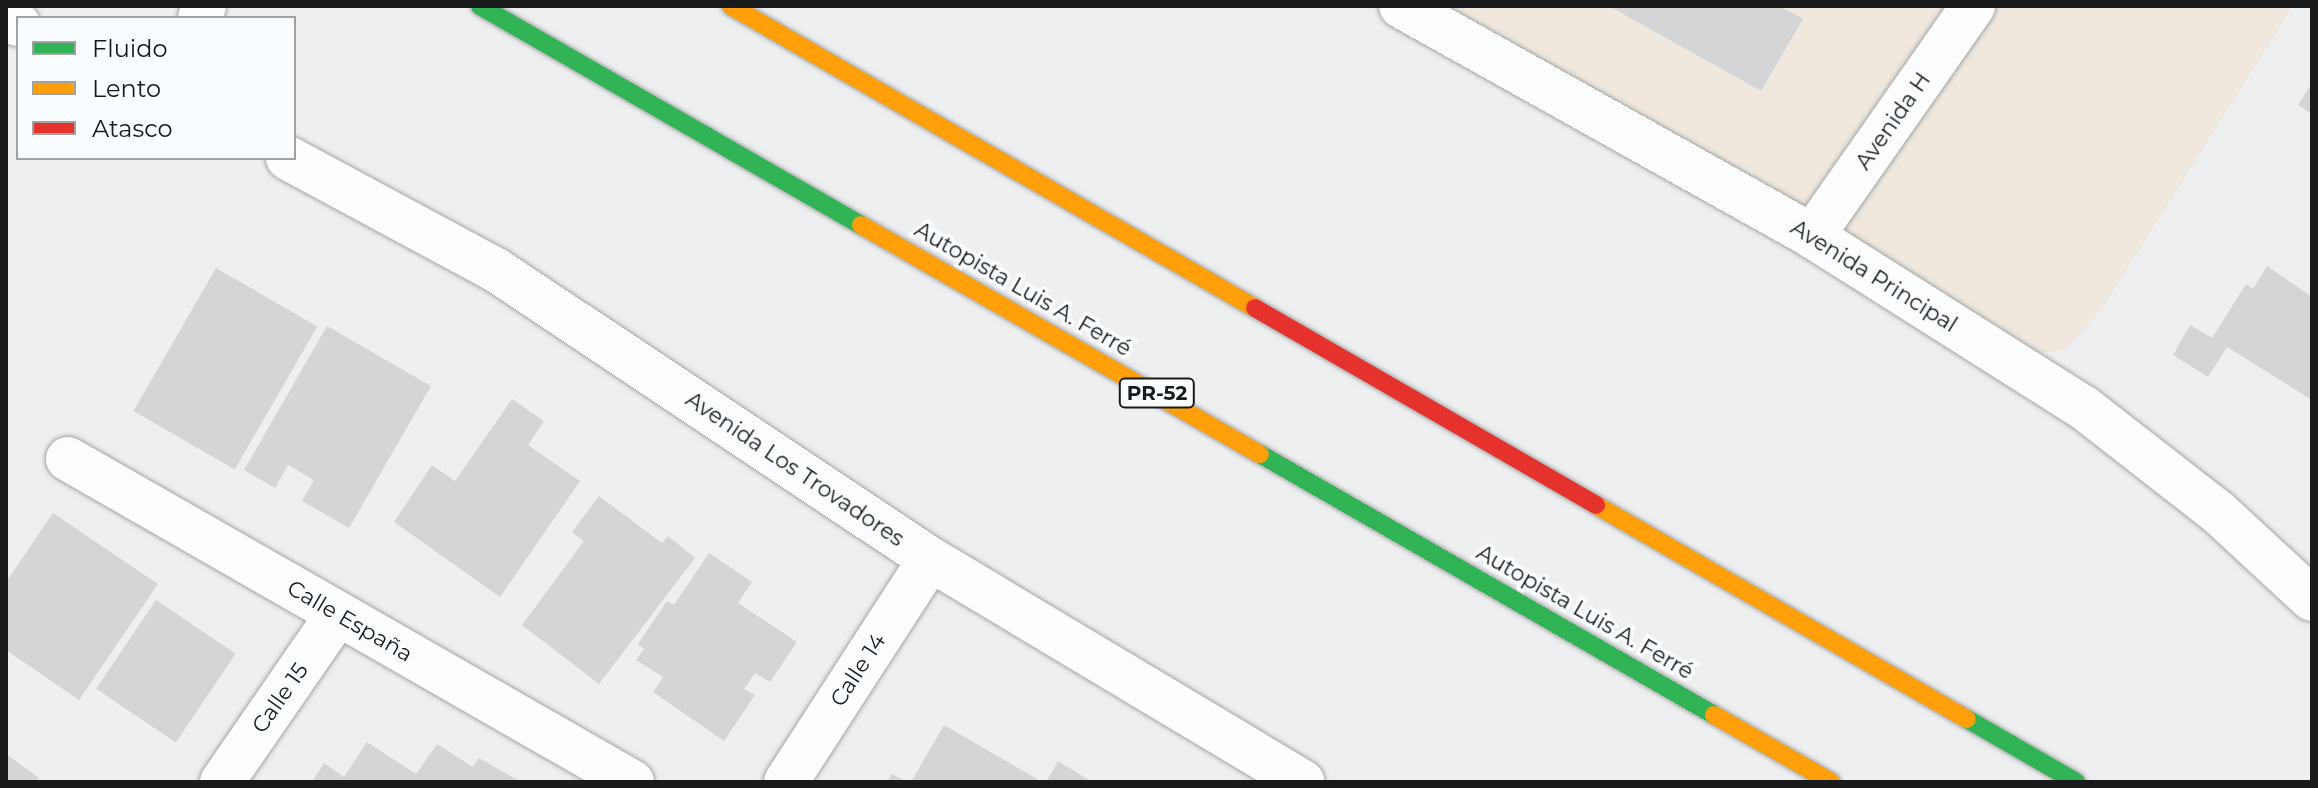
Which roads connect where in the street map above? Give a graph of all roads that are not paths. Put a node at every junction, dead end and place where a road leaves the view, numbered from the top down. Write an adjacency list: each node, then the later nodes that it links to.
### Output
1 (480, 6): 15 (highway, Autopista Luis A. Ferré / PR-52)
2 (731, 6): 16 (highway)
3 (1401, 6): 6 (street, Avenida Principal)
4 (1973, 6): 6 (street, Avenida H)
5 (292, 160): 8 (street, Avenida Los Trovadores)
6 (1812, 236): 9 (street, Avenida Principal)
7 (68, 459): 10 (street, Calle España)
8 (930, 559): 13 (street, Calle 14); 14 (street, Avenida Los Trovadores)
9 (2312, 599)
10 (338, 614): 11 (street, Calle 15); 12 (street, Calle España)
11 (222, 782)
12 (632, 782)
13 (786, 782)
14 (1302, 782)
15 (1831, 782)
16 (2076, 782)

